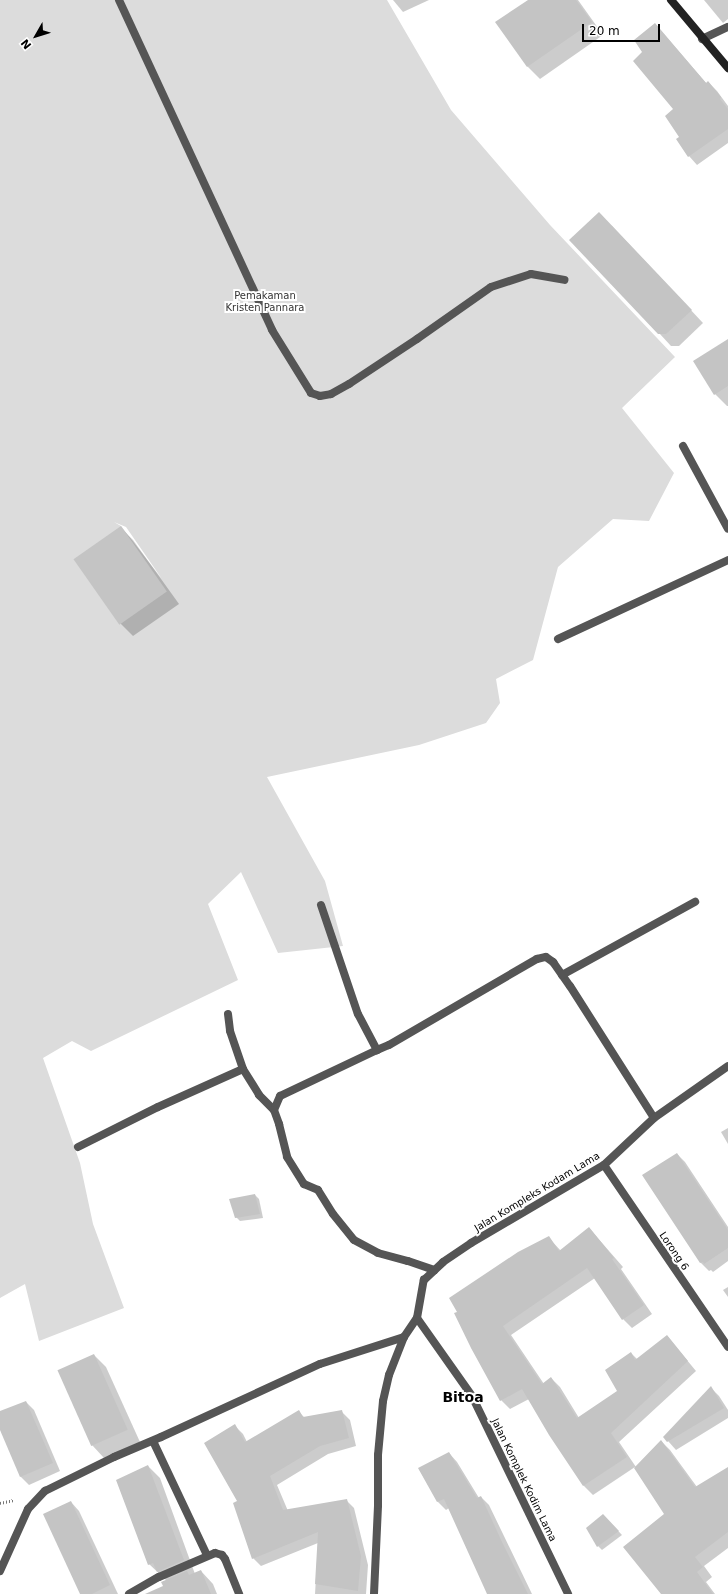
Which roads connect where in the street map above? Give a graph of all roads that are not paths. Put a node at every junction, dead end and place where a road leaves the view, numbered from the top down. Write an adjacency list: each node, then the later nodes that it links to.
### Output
1 (119, 0): 6 (street)
2 (671, 0): 4 (main road)
3 (728, 27): 4 (street)
4 (702, 39): 5 (main road)
5 (728, 68)
6 (564, 280)
7 (682, 446): 8 (street)
8 (728, 529)
9 (728, 560): 10 (street)
10 (558, 639)
11 (695, 902): 13 (street)
12 (322, 905): 15 (street)
13 (562, 975): 15 (street); 19 (street)
14 (228, 1014): 17 (street)
15 (377, 1050): 18 (street)
16 (728, 1066): 19 (street, Jalan Kompleks Kodam Lama)
17 (243, 1069): 18 (street); 20 (street)
18 (274, 1110): 22 (street)
19 (654, 1118): 21 (street, Jalan Kompleks Kodam Lama)
20 (78, 1147)
21 (604, 1165): 22 (street, Jalan Kompleks Kodam Lama); 25 (street, Lorong 6)
22 (434, 1270): 23 (street, Jalan Kompleks Kodam Lama)
23 (417, 1318): 24 (street); 32 (street, Jalan Komplek Kodim Lama)
24 (404, 1337): 26 (street); 31 (street)
25 (728, 1347)
26 (153, 1441): 27 (street); 28 (street)
27 (207, 1555): 29 (street); 30 (street)
28 (0, 1571)
29 (129, 1594)
30 (239, 1594)
31 (374, 1594)
32 (568, 1594)

